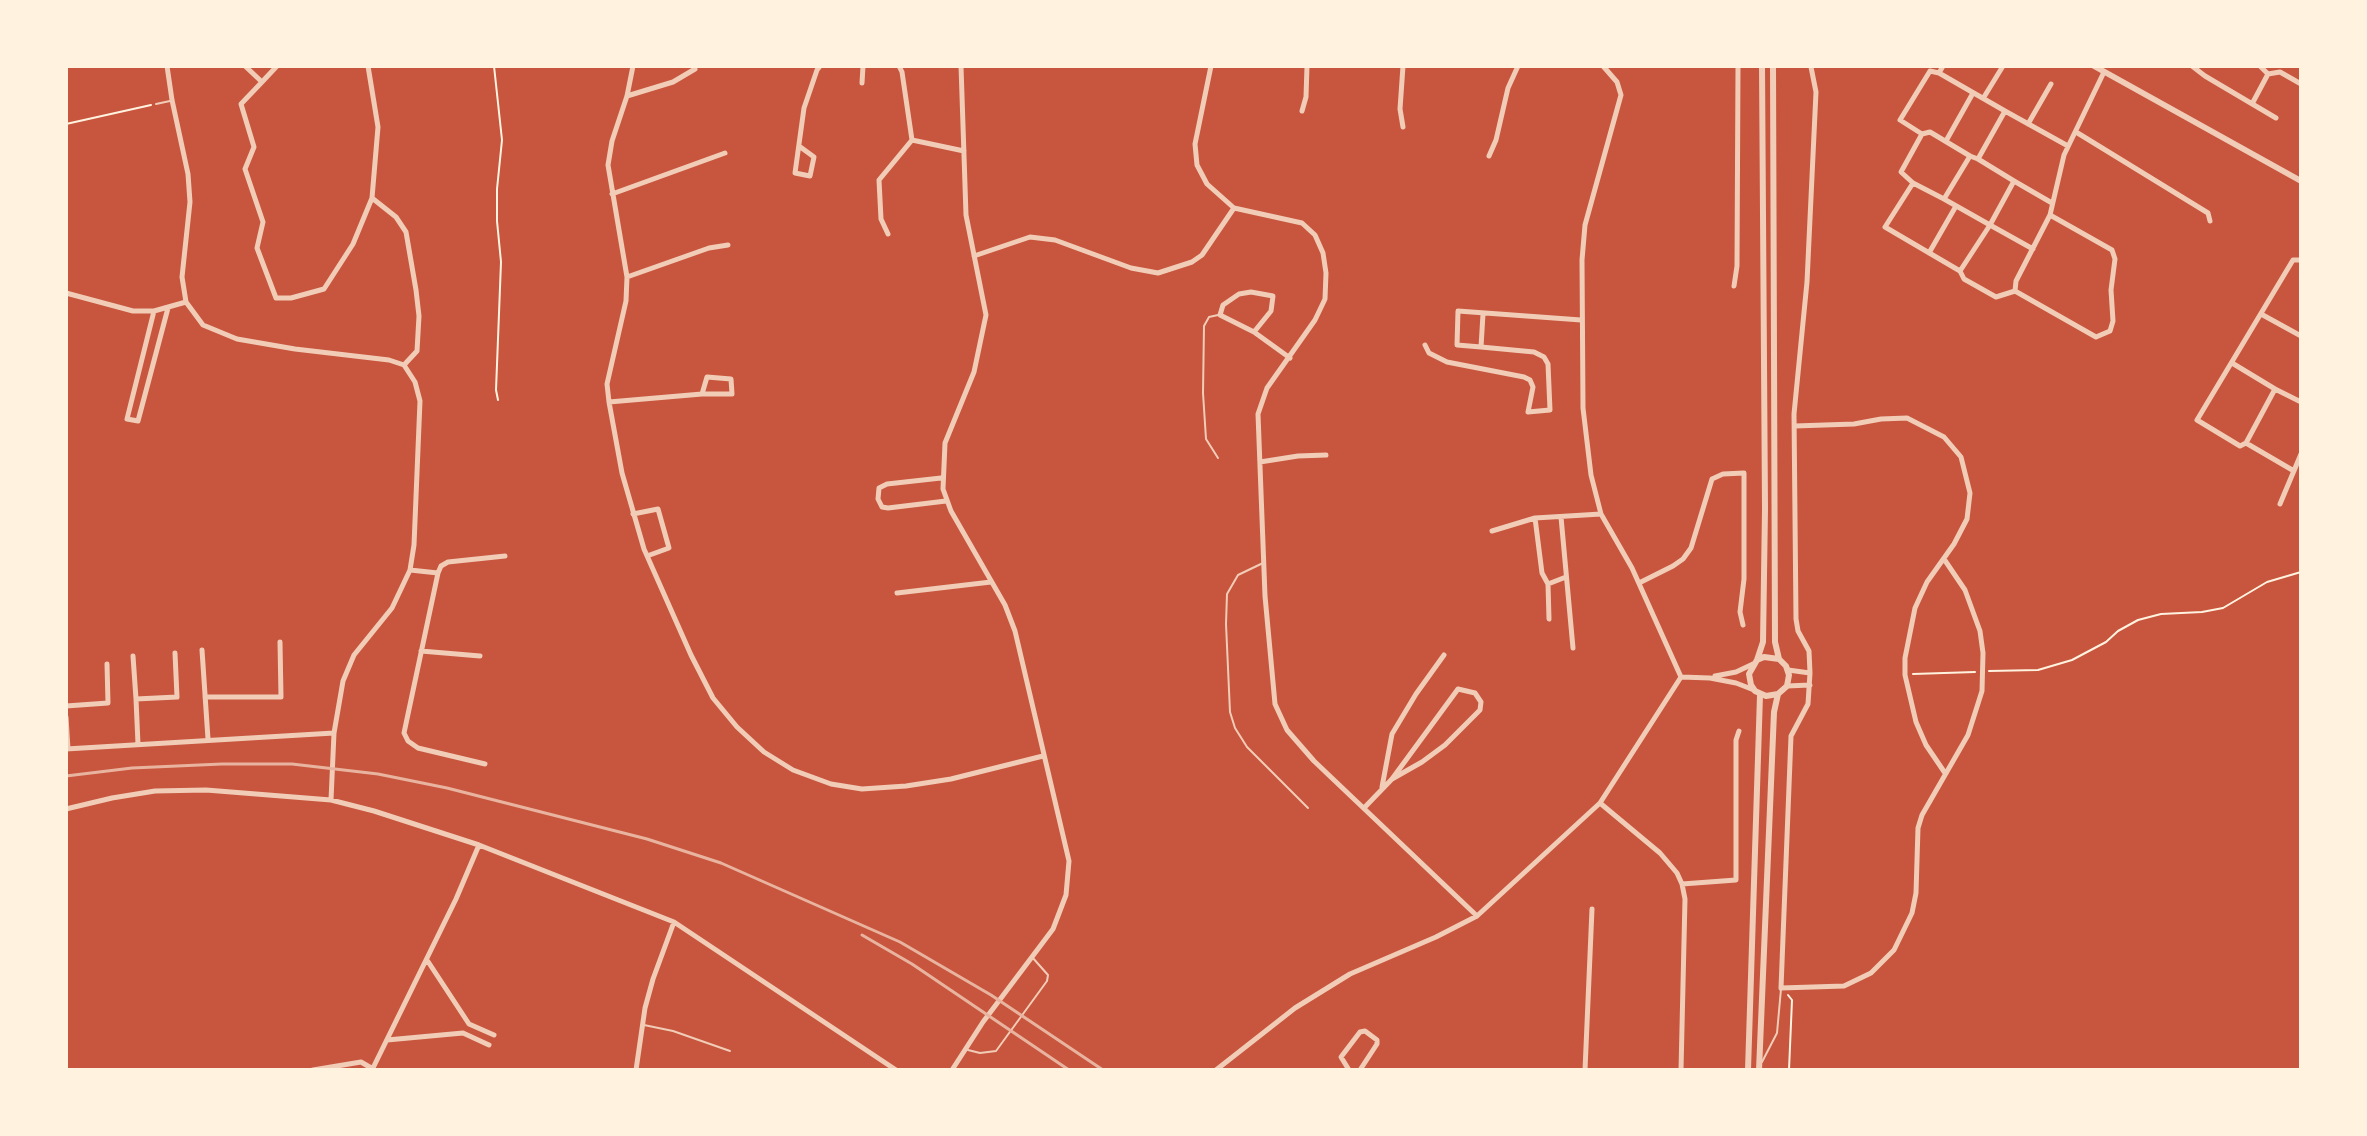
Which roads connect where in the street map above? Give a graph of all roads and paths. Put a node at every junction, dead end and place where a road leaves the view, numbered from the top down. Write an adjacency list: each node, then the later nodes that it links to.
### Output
1 (167, 66): 36 (street)
2 (245, 66): 29 (street)
3 (277, 66): 29 (street)
4 (368, 66): 60 (street)
5 (494, 66): 95 (path)
6 (633, 66): 34 (street)
7 (820, 66): 49 (street)
8 (863, 66): 30 (street)
9 (899, 66): 47 (street)
10 (961, 66): 51 (street)
11 (1211, 66): 64 (street)
12 (1307, 66): 39 (street)
13 (1403, 66): 44 (street)
14 (1518, 66): 53 (street)
15 (1603, 66): 85 (street)
16 (1738, 66): 76 (street)
17 (1762, 66): 136 (street)
18 (1773, 66): 135 (street)
19 (1943, 66): 27 (street)
20 (2003, 66): 35 (street)
21 (2094, 66): 26 (street)
22 (2192, 66): 38 (street)
23 (2260, 66): 28 (street)
24 (1811, 67): 98 (street)
25 (695, 69): 34 (street)
26 (2104, 72): 45 (street); 57 (street)
27 (1939, 73): 33 (street); 46 (street)
28 (2268, 74): 32 (street); 38 (street)
29 (262, 82): 60 (street)
30 (862, 83)
31 (2051, 84): 43 (street)
32 (2301, 84)
33 (1973, 93): 35 (street); 48 (street)
34 (627, 96): 59 (street)
35 (1984, 97): 40 (street)
36 (172, 100): 37 (lane); 79 (street)
37 (156, 104): 42 (path)
38 (2252, 104): 41 (street)
39 (1302, 111)
40 (2005, 111): 43 (street); 55 (street)
41 (2276, 118)
42 (66, 124)
43 (2028, 124): 50 (street)
44 (1403, 127)
45 (2076, 132): 50 (street); 66 (street)
46 (1922, 134): 48 (street); 58 (street)
47 (912, 140): 51 (street); 68 (street)
48 (1946, 141): 54 (street)
49 (799, 146): 49 (street)
50 (2068, 146): 62 (street)
51 (964, 151): 72 (street)
52 (725, 153): 59 (street)
53 (1489, 156)
54 (1970, 156): 55 (street); 61 (street)
55 (1978, 159): 56 (street)
56 (2014, 181): 62 (street); 67 (street)
57 (2301, 181)
58 (1913, 183): 61 (street); 71 (street)
59 (612, 194): 75 (street)
60 (372, 198): 92 (street)
61 (1944, 199): 63 (street)
62 (2052, 203): 65 (street)
63 (1956, 206): 67 (street); 71 (street)
64 (1234, 208): 72 (street); 90 (street)
65 (2050, 215): 70 (street); 77 (street)
66 (2210, 221)
67 (1990, 225): 70 (street); 74 (street)
68 (888, 234)
69 (728, 245): 75 (street)
70 (2033, 249): 77 (street)
71 (1929, 253): 74 (street)
72 (974, 256): 105 (street)
73 (2301, 260): 83 (street)
74 (1960, 271): 77 (street)
75 (627, 277): 96 (street)
76 (1734, 286)
77 (2015, 291)
78 (66, 293): 81 (street)
79 (186, 302): 80 (street); 92 (street)
80 (168, 308): 81 (street); 81 (street)
81 (154, 311)
82 (1483, 314): 85 (street); 89 (street); 89 (street)
83 (2261, 314): 87 (street); 91 (street)
84 (1220, 315): 86 (street); 86 (street); 102 (lane)
85 (1581, 320): 109 (street)
86 (1254, 332): 90 (street)
87 (2301, 336)
88 (1425, 345): 89 (street)
89 (1481, 347)
90 (1290, 358): 103 (street)
91 (2232, 363): 93 (street); 99 (street)
92 (404, 365): 117 (street)
93 (2275, 389): 97 (street); 99 (street)
94 (702, 394): 94 (street); 96 (street)
95 (498, 400)
96 (609, 402): 108 (street)
97 (2301, 402)
98 (1795, 426): 115 (street); 140 (street)
99 (2246, 443): 104 (street)
100 (2301, 454): 104 (street)
101 (1326, 455): 103 (street)
102 (1218, 458)
103 (1260, 462): 116 (street)
104 (2294, 471): 107 (street)
105 (941, 478): 106 (street); 106 (street)
106 (946, 501): 121 (street)
107 (2280, 504)
108 (633, 514): 114 (street); 114 (street)
109 (1601, 514): 110 (street); 122 (street)
110 (1561, 517): 111 (street); 120 (street)
111 (1535, 518): 112 (street); 123 (street)
112 (1492, 531)
113 (505, 556): 119 (street)
114 (647, 556): 157 (street)
115 (1944, 559): 139 (street); 141 (street)
116 (1264, 562): 164 (lane); 165 (street)
117 (410, 570): 119 (street); 153 (street)
118 (2301, 572): 139 (path)
119 (438, 573): 130 (street)
120 (1566, 577): 123 (street); 128 (street)
121 (991, 582): 124 (street); 157 (street)
122 (1639, 583): 126 (street); 142 (street)
123 (1548, 584): 125 (street)
124 (897, 593)
125 (1549, 619)
126 (1743, 625)
127 (280, 642): 148 (street)
128 (1573, 648)
129 (202, 650): 148 (street)
130 (421, 651): 134 (street); 158 (street)
131 (175, 653): 149 (street)
132 (1444, 655): 161 (street)
133 (133, 656): 149 (street)
134 (480, 656)
135 (1779, 659): 136 (street); 138 (street)
136 (1755, 662): 143 (street); 146 (street)
137 (107, 664): 150 (street)
138 (1788, 670): 140 (street); 145 (street)
139 (1984, 672): 141 (path); 159 (street)
140 (1810, 673): 144 (street)
141 (1905, 675): 159 (street)
142 (1681, 677): 143 (street); 163 (street)
143 (1710, 678): 146 (street)
144 (1810, 685): 145 (street); 174 (street)
145 (1787, 686): 147 (street)
146 (1758, 693): 147 (street); 192 (street)
147 (1778, 694): 181 (street)
148 (205, 697): 154 (street)
149 (136, 699): 155 (street)
150 (66, 706)
151 (66, 717): 156 (street)
152 (1739, 731): 168 (street)
153 (334, 733): 154 (street); 162 (street)
154 (208, 739): 155 (street)
155 (138, 744): 156 (street)
156 (67, 749)
157 (1043, 756): 172 (street)
158 (485, 764)
159 (1945, 773): 174 (street)
160 (1392, 779): 160 (street); 161 (street)
161 (1382, 788): 165 (street)
162 (331, 800): 166 (street); 167 (street)
163 (1600, 803): 168 (street); 170 (street)
164 (1308, 808)
165 (1364, 808): 170 (street)
166 (66, 809)
167 (479, 845): 171 (street); 173 (street)
168 (1682, 884): 191 (street)
169 (1592, 909): 190 (street)
170 (1477, 916): 187 (street)
171 (674, 922): 175 (street); 185 (street)
172 (1032, 957): 179 (street); 179 (lane)
173 (427, 960): 176 (street); 177 (street)
174 (1781, 988): 181 (lane); 193 (path)
175 (642, 1025): 180 (lane); 184 (street)
176 (494, 1035)
177 (387, 1040): 178 (street); 182 (street)
178 (489, 1045)
179 (967, 1049): 186 (street)
180 (730, 1051)
181 (1759, 1068)
182 (373, 1069): 183 (street)
183 (313, 1070)
184 (636, 1070)
185 (896, 1070)
186 (952, 1070)
187 (1216, 1070)
188 (1349, 1070): 189 (street)
189 (1360, 1070)
190 (1585, 1070)
191 (1681, 1070)
192 (1748, 1070)
193 (1789, 1070)

